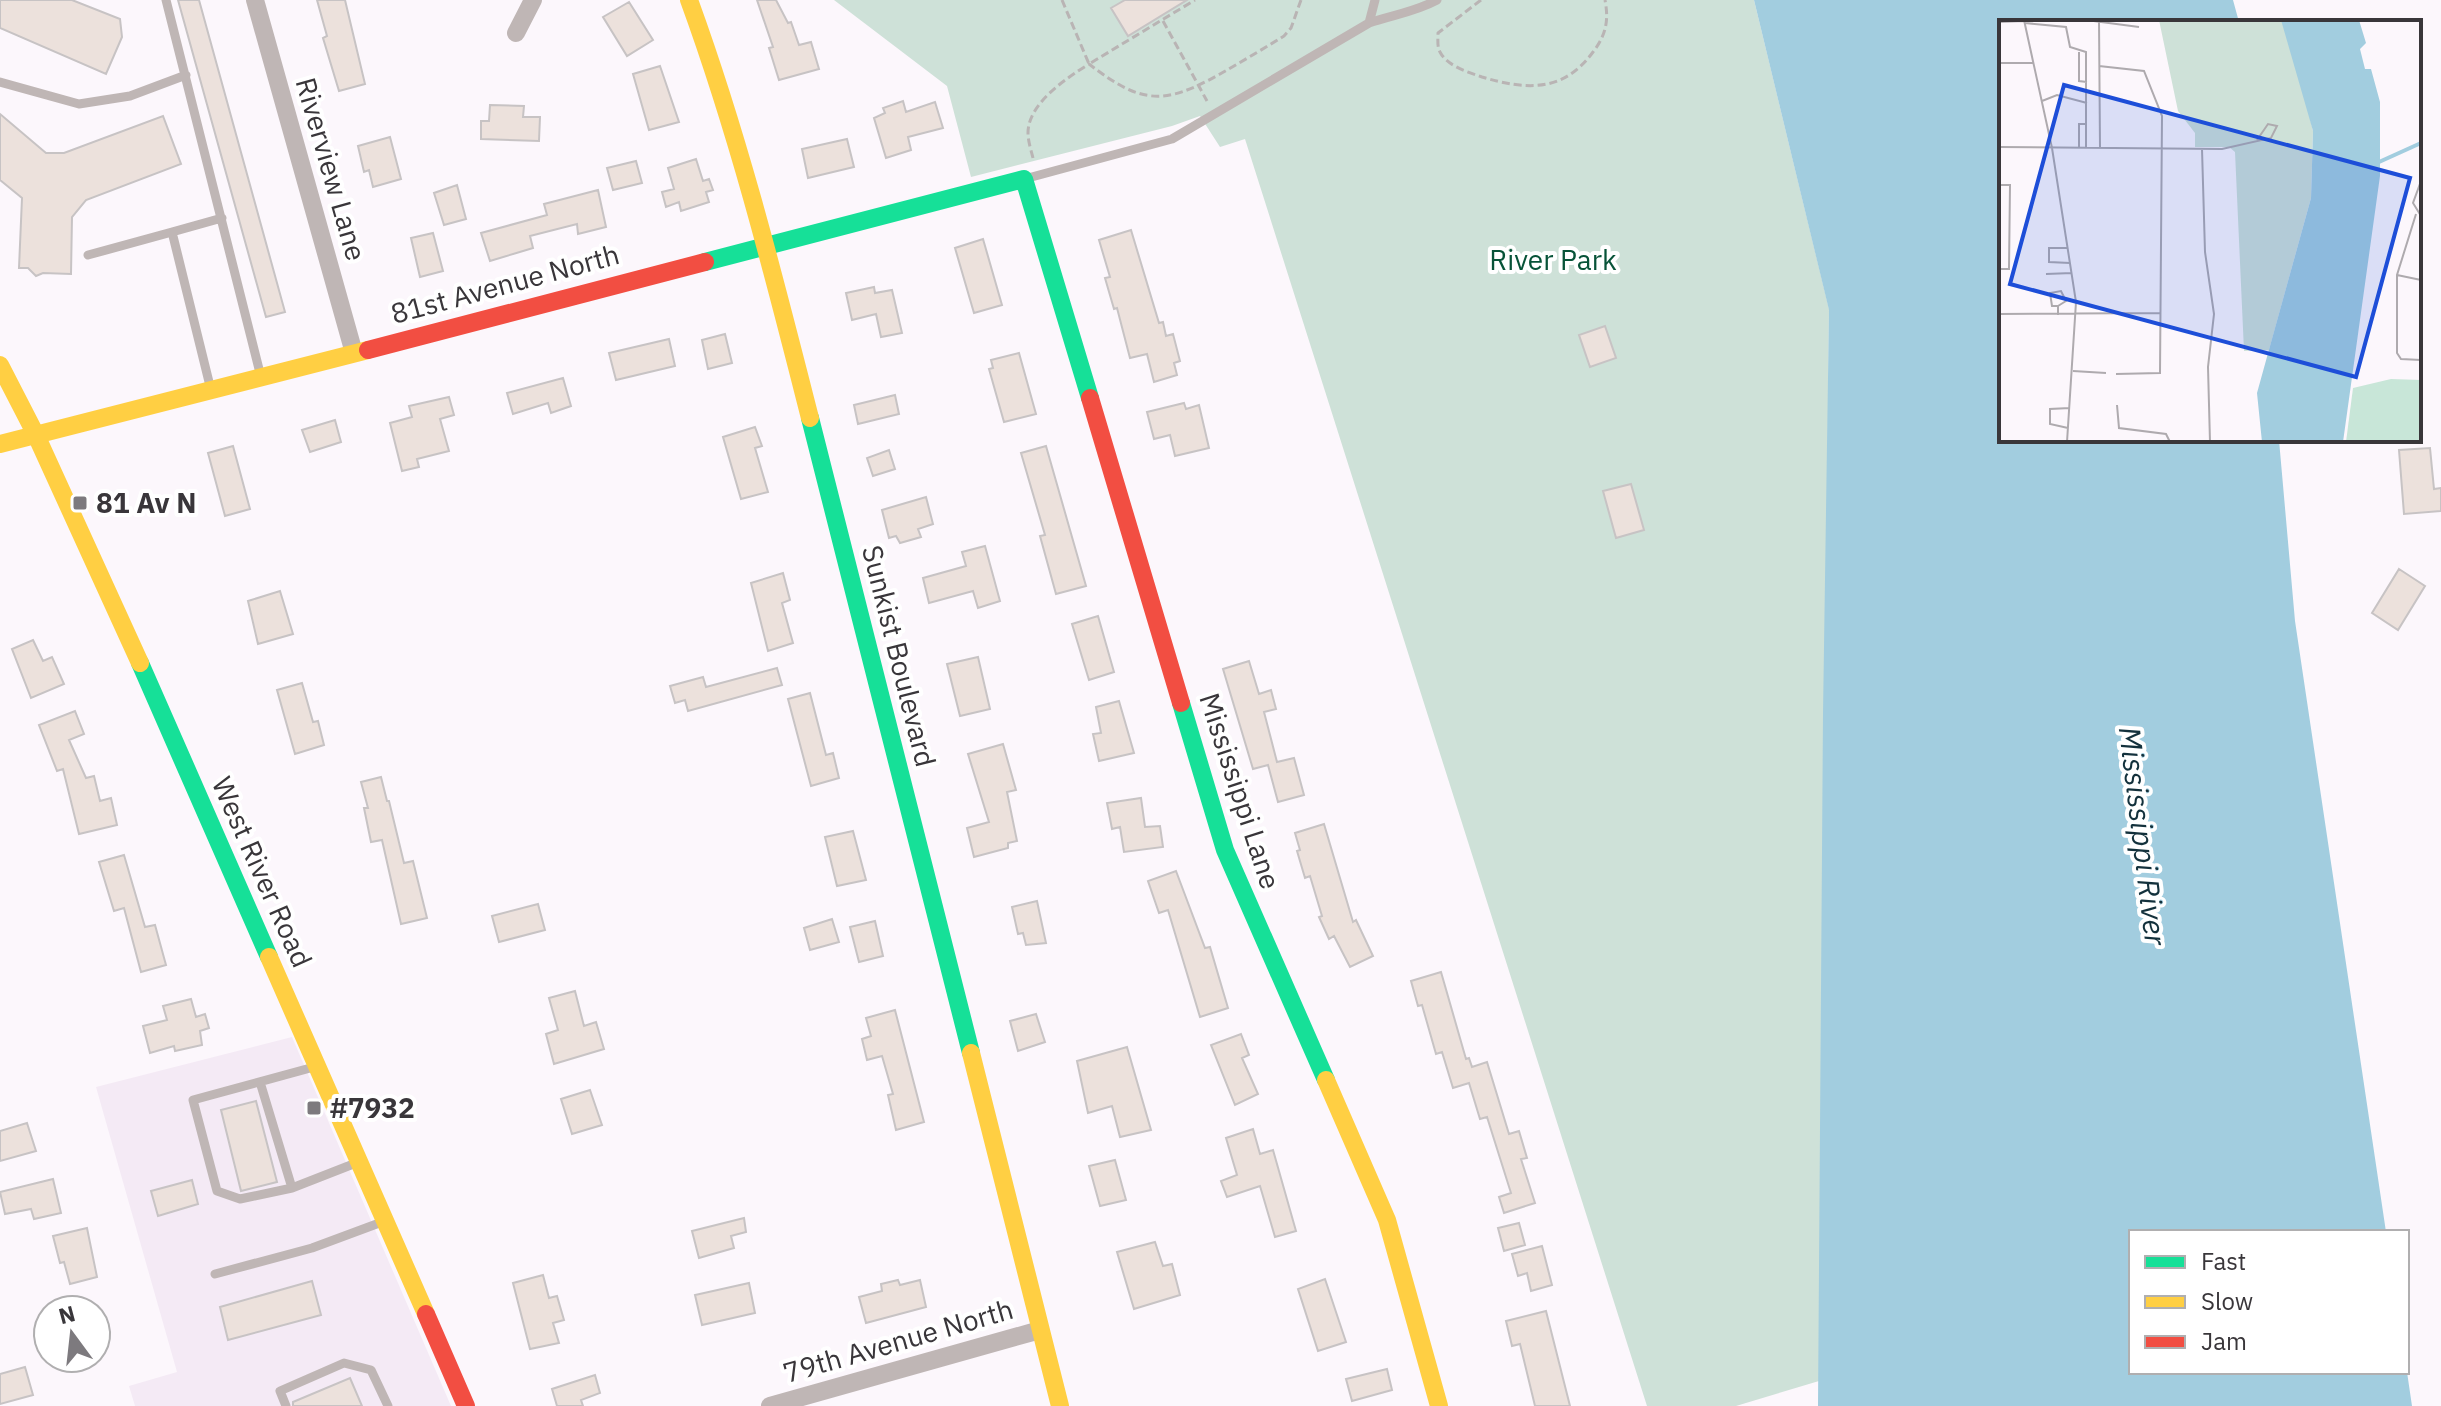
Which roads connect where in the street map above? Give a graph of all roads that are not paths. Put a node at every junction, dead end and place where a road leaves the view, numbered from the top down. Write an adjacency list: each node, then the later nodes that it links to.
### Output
1 (166, 0): 9 (lane)
2 (255, 0): 16 (street, Riverview Lane)
3 (533, 0): 8 (street)
4 (689, 0): 14 (street, Sunkist Boulevard)
5 (1375, 0): 7 (lane)
6 (1437, 0): 7 (lane)
7 (1369, 23): 11 (lane)
8 (516, 33)
9 (186, 75): 10 (lane); 12 (lane)
10 (0, 82)
11 (1024, 179): 14 (street, 81st Avenue North); 34 (street, Mississippi Lane)
12 (222, 218): 13 (lane); 18 (lane)
13 (172, 232): 15 (lane); 19 (lane)
14 (766, 245): 16 (street, 81st Avenue North); 28 (street, Sunkist Boulevard)
15 (88, 255)
16 (354, 353): 18 (street, 81st Avenue North)
17 (0, 365): 20 (street, West River Road)
18 (261, 377): 19 (street, 81st Avenue North)
19 (211, 390): 20 (street, 81st Avenue North)
20 (36, 435): 21 (street, 81st Avenue North); 22 (street, West River Road)
21 (0, 444)
22 (317, 1066): 23 (lane); 24 (street, West River Road)
23 (260, 1082): 25 (lane); 25 (lane)
24 (360, 1161): 25 (lane); 26 (street, West River Road)
25 (292, 1188)
26 (385, 1221): 27 (lane); 31 (street, West River Road)
27 (215, 1274)
28 (1040, 1330): 32 (street, 79th Avenue North); 33 (street, Sunkist Boulevard)
29 (286, 1406): 30 (lane)
30 (388, 1406)
31 (466, 1406)
32 (770, 1406)
33 (1060, 1406)
34 (1439, 1406)

